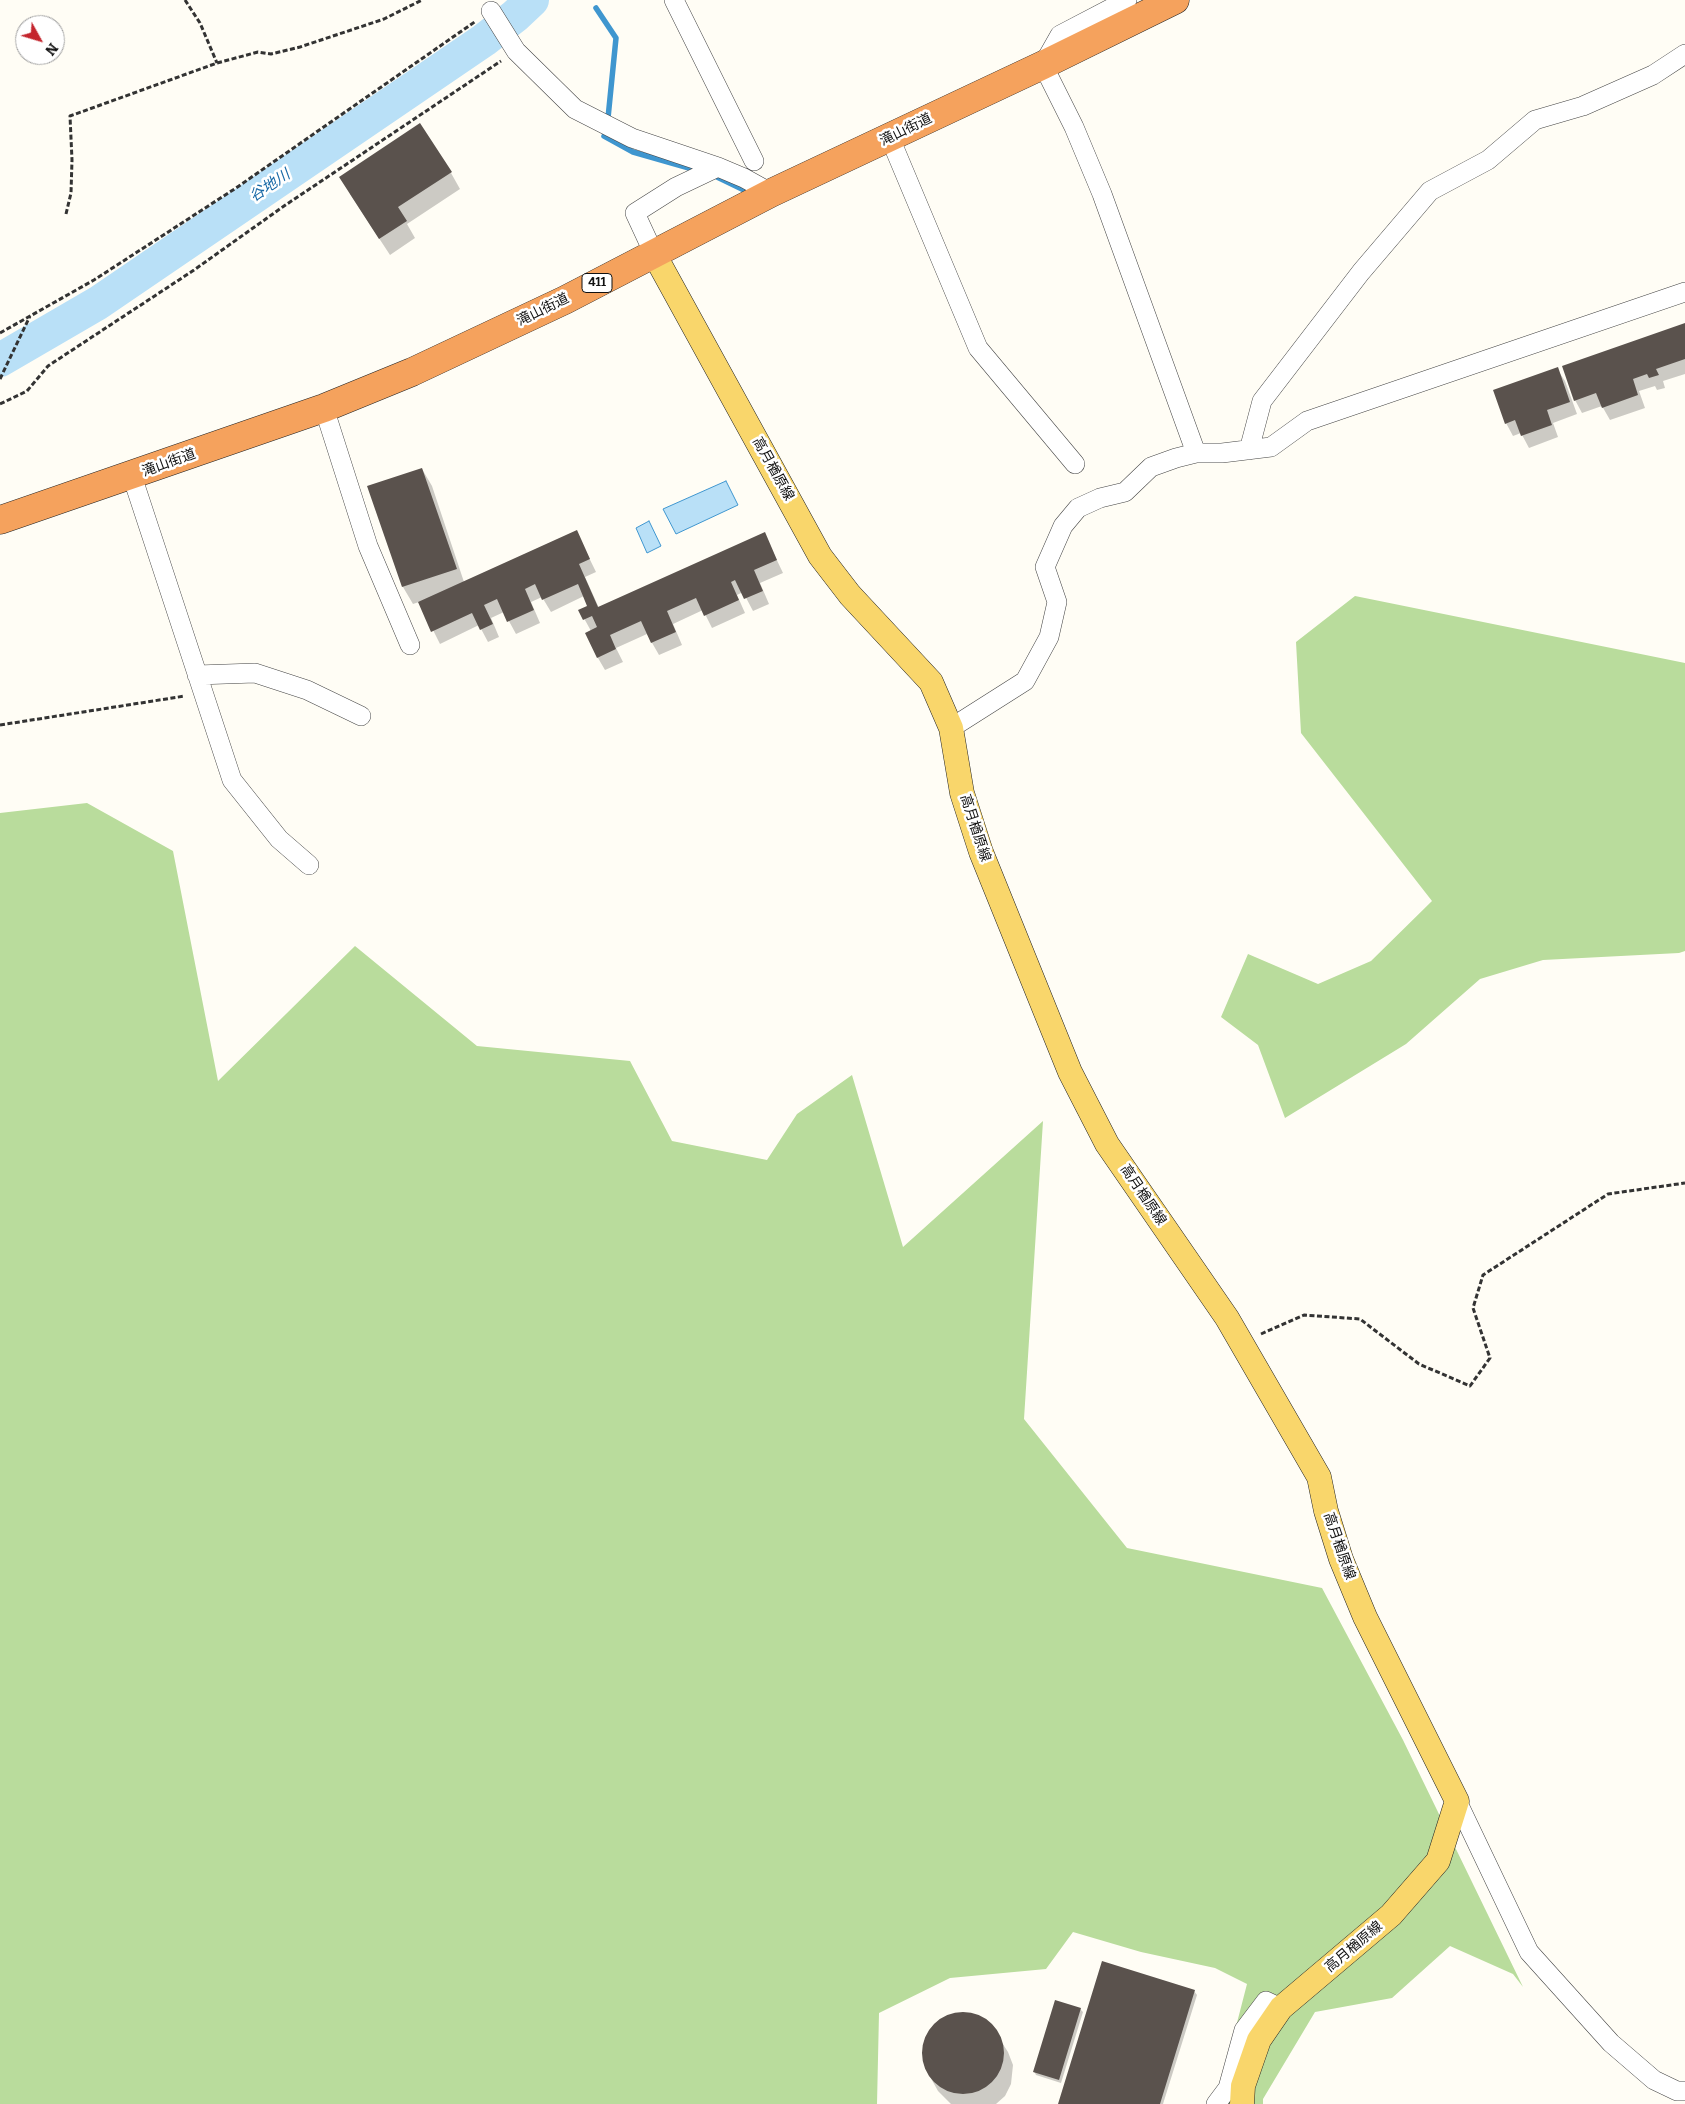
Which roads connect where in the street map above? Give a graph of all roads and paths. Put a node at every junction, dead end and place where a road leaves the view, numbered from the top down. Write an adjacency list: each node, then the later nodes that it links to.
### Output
1 (185, 0): 9 (path)
2 (422, 0): 9 (path)
3 (674, 0): 12 (street)
4 (1127, 0): 10 (street)
5 (1175, 0): 10 (highway, 滝山街道 / 411)
6 (492, 13): 7 (street); 18 (path)
7 (513, 46): 13 (street); 21 (path)
8 (1685, 54): 23 (street)
9 (217, 63): 15 (path)
10 (1043, 65): 11 (highway, 滝山街道 / 411); 24 (street)
11 (890, 138): 14 (highway, 滝山街道 / 411); 25 (street)
12 (754, 161)
13 (718, 167): 14 (street); 16 (street)
14 (771, 193): 16 (highway, 滝山街道 / 411)
15 (66, 214)
16 (654, 254): 22 (highway, 滝山街道 / 411); 32 (main road, 高月楢原線)
17 (1685, 292): 23 (street)
18 (30, 316): 19 (path); 20 (path)
19 (0, 332)
20 (0, 379)
21 (0, 404)
22 (324, 408): 26 (highway, 滝山街道 / 411); 28 (street)
23 (1249, 450): 24 (street)
24 (1196, 453): 32 (street)
25 (1074, 464)
26 (132, 476): 27 (highway, 滝山街道 / 411); 29 (street)
27 (0, 520)
28 (410, 645)
29 (200, 684): 30 (street); 31 (path); 33 (street)
30 (361, 716)
31 (0, 725)
32 (951, 728): 35 (main road, 高月楢原線)
33 (309, 865)
34 (1685, 1183): 35 (path)
35 (1241, 1342): 36 (main road, 高月楢原線)
36 (1457, 1801): 37 (main road, 高月楢原線); 38 (street)
37 (1281, 2008): 39 (street); 40 (main road, 高月楢原線)
38 (1685, 2091)
39 (1216, 2104)
40 (1242, 2104)

